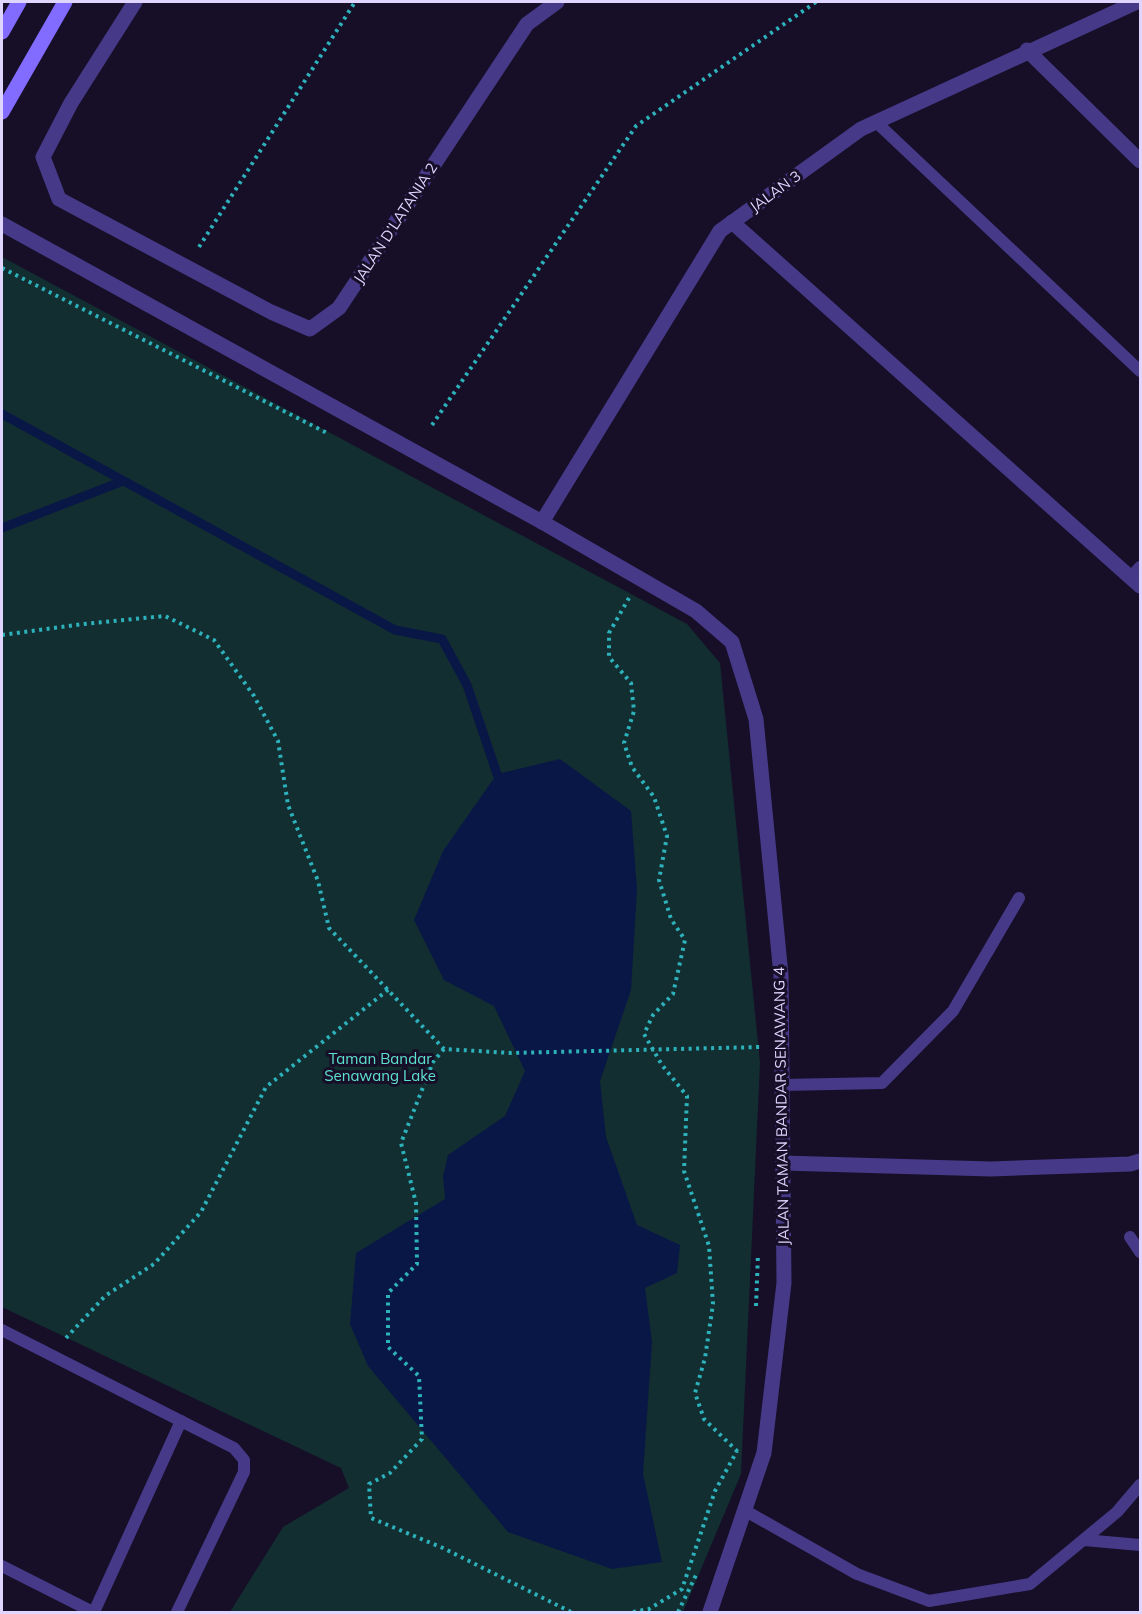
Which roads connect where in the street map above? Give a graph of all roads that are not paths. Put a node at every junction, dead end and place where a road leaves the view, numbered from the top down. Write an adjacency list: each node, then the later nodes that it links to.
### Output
1 (19, 2): 6 (street)
2 (65, 2): 8 (street)
3 (135, 2): 4 (street, JALAN D’LATANIA 2)
4 (557, 2)
5 (1137, 2): 7 (street, JALAN 3)
6 (2, 32)
7 (1028, 50): 9 (street, JALAN 3); 10 (street)
8 (2, 111)
9 (876, 122): 11 (street, JALAN 3); 13 (lane)
10 (1140, 161)
11 (732, 222): 14 (street, JALAN 3); 15 (street)
12 (2, 224): 14 (street, JALAN TAMAN BANDAR SENAWANG 4)
13 (1140, 371)
14 (542, 522): 17 (street, JALAN TAMAN BANDAR SENAWANG 4)
15 (1137, 577)
16 (1019, 898): 17 (lane)
17 (782, 1085): 19 (street, JALAN TAMAN BANDAR SENAWANG 4)
18 (1140, 1161): 19 (street)
19 (783, 1163): 25 (street, JALAN TAMAN BANDAR SENAWANG 4)
20 (1130, 1237): 21 (lane)
21 (1140, 1252)
22 (2, 1330): 23 (lane)
23 (181, 1421): 30 (lane); 31 (lane)
24 (1140, 1485): 26 (lane)
25 (744, 1510): 29 (lane); 32 (street, JALAN TAMAN BANDAR SENAWANG 4)
26 (1084, 1540): 27 (lane); 29 (lane)
27 (1140, 1545)
28 (2, 1566): 30 (lane)
29 (931, 1607)
30 (94, 1612)
31 (177, 1612)
32 (710, 1612)

